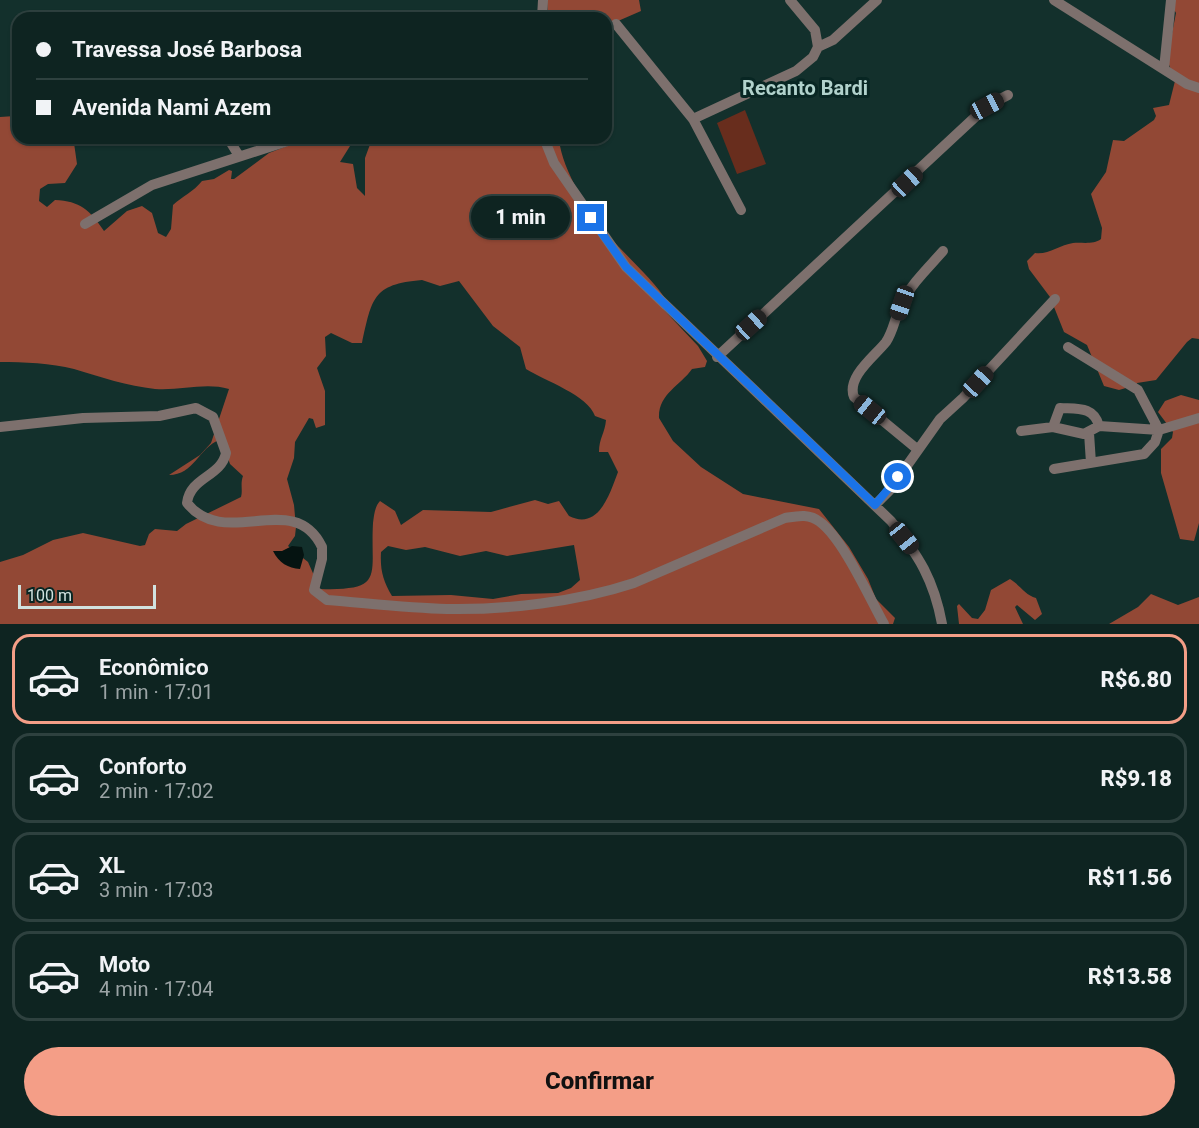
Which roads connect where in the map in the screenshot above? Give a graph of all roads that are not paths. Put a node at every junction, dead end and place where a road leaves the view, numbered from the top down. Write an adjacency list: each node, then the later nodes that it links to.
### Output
1 (790, 0): 6 (street)
2 (877, 0): 6 (street)
3 (1054, 0): 7 (street)
4 (1171, 0): 7 (street)
5 (616, 24): 10 (street)
6 (818, 47): 10 (street)
7 (1164, 69): 8 (street)
8 (1199, 88)
9 (1008, 95): 20 (street)
10 (693, 119): 15 (street)
11 (232, 144): 14 (street)
12 (278, 144): 14 (street)
13 (547, 144): 20 (street)
14 (239, 156): 16 (street)
15 (741, 210)
16 (85, 224)
17 (943, 251): 27 (street)
18 (1055, 299): 27 (street)
19 (1068, 347): 25 (street)
20 (717, 357): 30 (street)
21 (1199, 418): 25 (street)
22 (0, 427): 31 (street)
23 (1053, 427): 24 (street); 24 (street); 26 (street)
24 (1094, 429): 25 (street); 28 (street)
25 (1159, 430): 28 (street)
26 (1022, 431)
27 (917, 448): 30 (street)
28 (1091, 463): 29 (street)
29 (1054, 469)
30 (875, 505): 32 (street)
31 (884, 624)
32 (942, 624)

